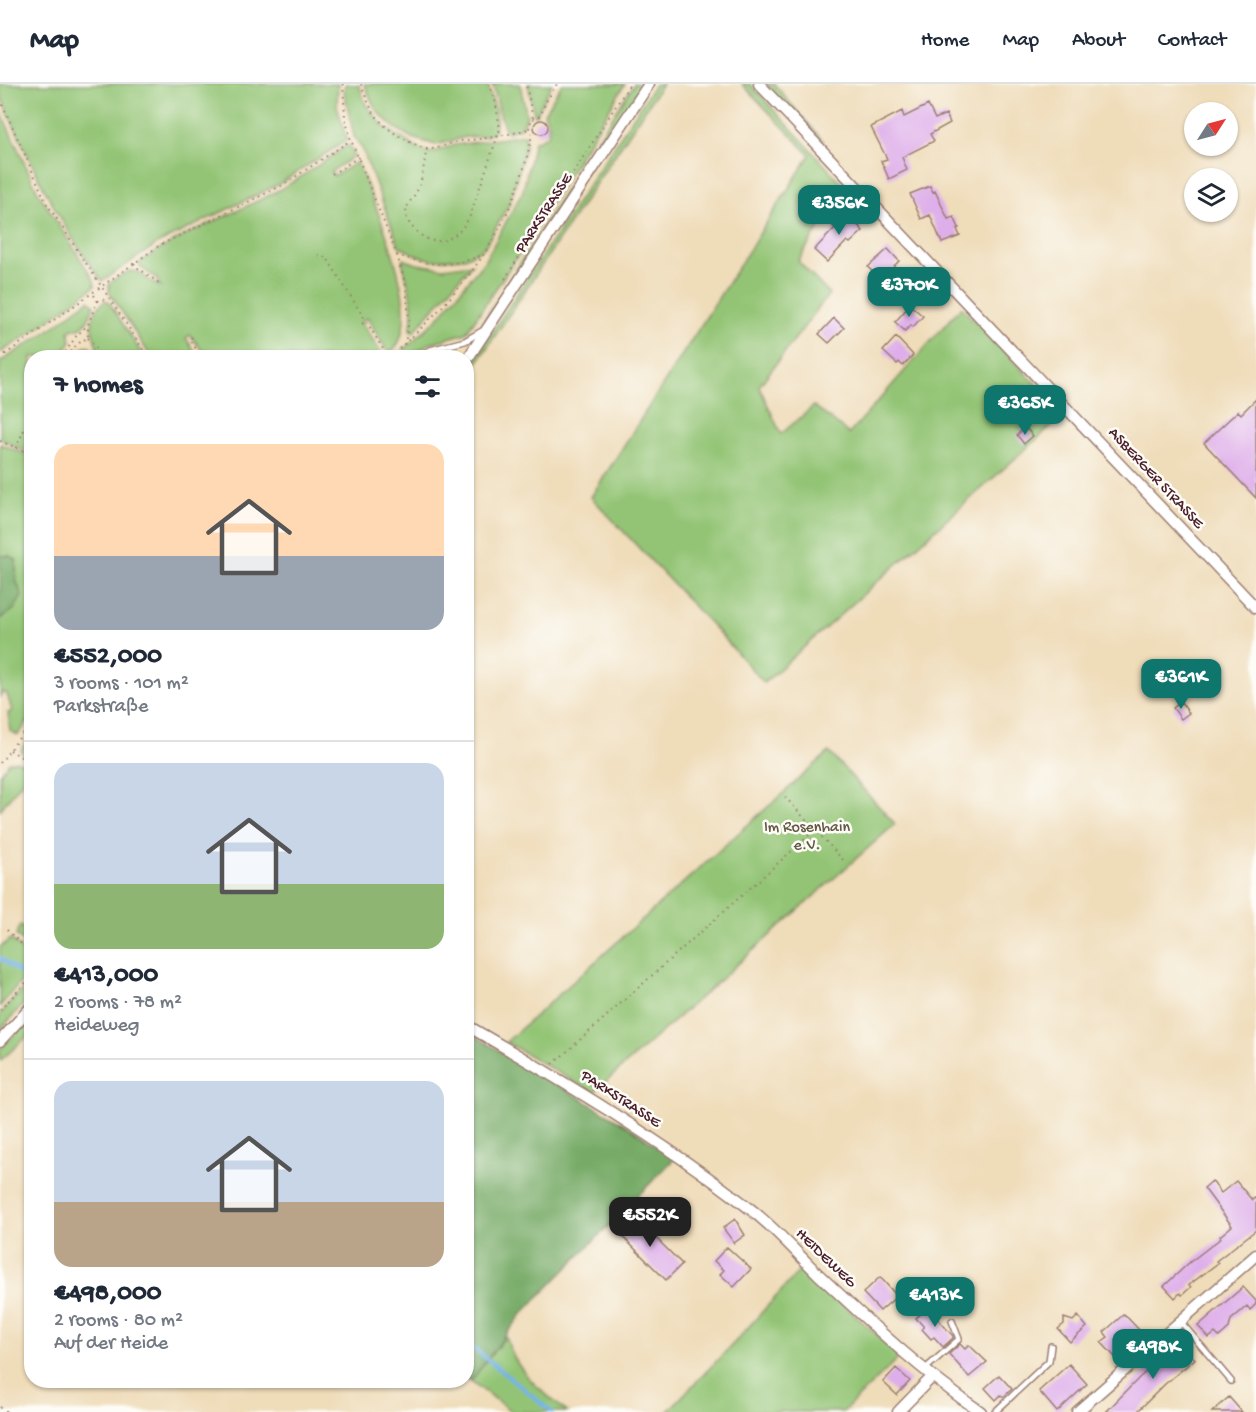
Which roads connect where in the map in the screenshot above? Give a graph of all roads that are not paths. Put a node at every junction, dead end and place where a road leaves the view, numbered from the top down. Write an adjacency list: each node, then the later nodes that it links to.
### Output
1 (649, 84): 3 (street, PARKSTRASSE)
2 (759, 84): 6 (street, ASBERGER STRASSE)
3 (489, 328): 4 (lane); 5 (street, PARKSTRASSE)
4 (430, 350)
5 (474, 350)
6 (1256, 608)
7 (24, 1015): 9 (street)
8 (474, 1030): 10 (street, PARKSTRASSE)
9 (0, 1041)
10 (752, 1210): 15 (street, HEIDEWEG)
11 (1256, 1255): 13 (street)
12 (952, 1321): 15 (lane)
13 (1180, 1321): 16 (lane); 20 (street)
14 (1052, 1346): 19 (lane)
15 (928, 1373): 17 (street); 18 (street, HEIDEWEG)
16 (1231, 1381)
17 (898, 1412)
18 (981, 1412)
19 (995, 1412)
20 (1077, 1412)

